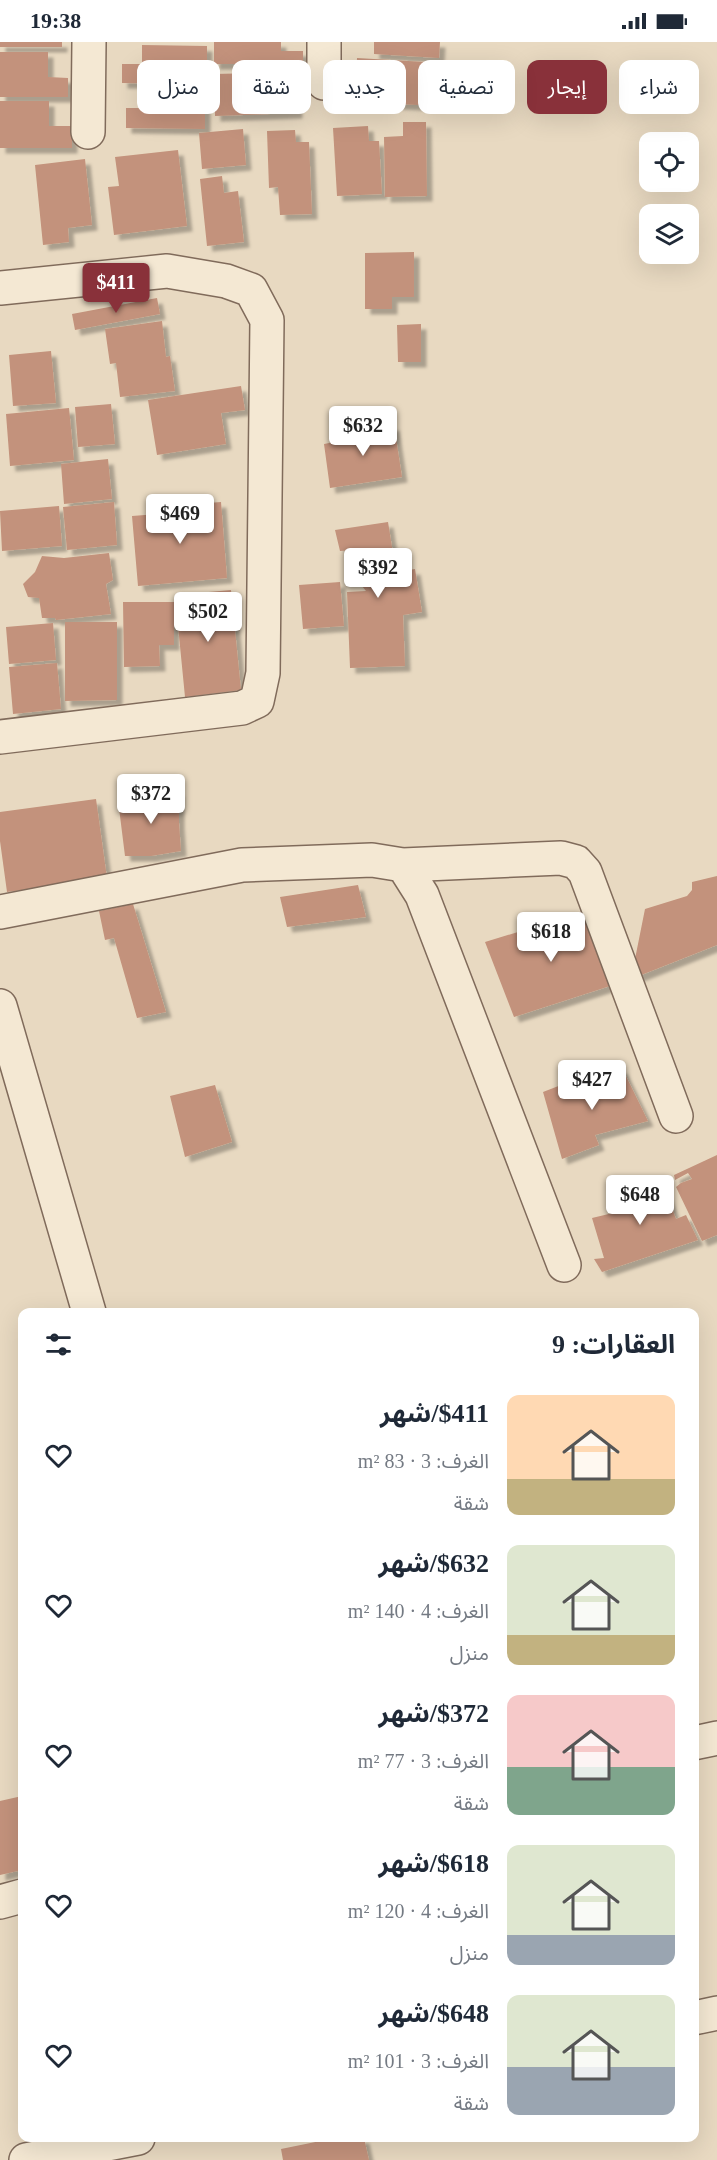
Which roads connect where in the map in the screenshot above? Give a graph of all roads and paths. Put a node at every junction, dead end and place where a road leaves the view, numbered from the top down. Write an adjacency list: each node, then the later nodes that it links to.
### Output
1 (89, 42): 4 (street)
2 (324, 42): 3 (street)
3 (324, 60)
4 (88, 132)
5 (0, 288): 6 (street)
6 (0, 737)
7 (403, 866): 8 (street); 11 (street); 12 (street)
8 (0, 912)
9 (0, 1006): 10 (street)
10 (5, 1042): 13 (street)
11 (676, 1116)
12 (564, 1265)
13 (88, 1308)
14 (717, 1738): 15 (street)
15 (699, 1742)
16 (18, 1897): 17 (street)
17 (0, 1902)
18 (717, 2013): 19 (street)
19 (699, 2017)
20 (118, 2142): 21 (street)
21 (26, 2160)

